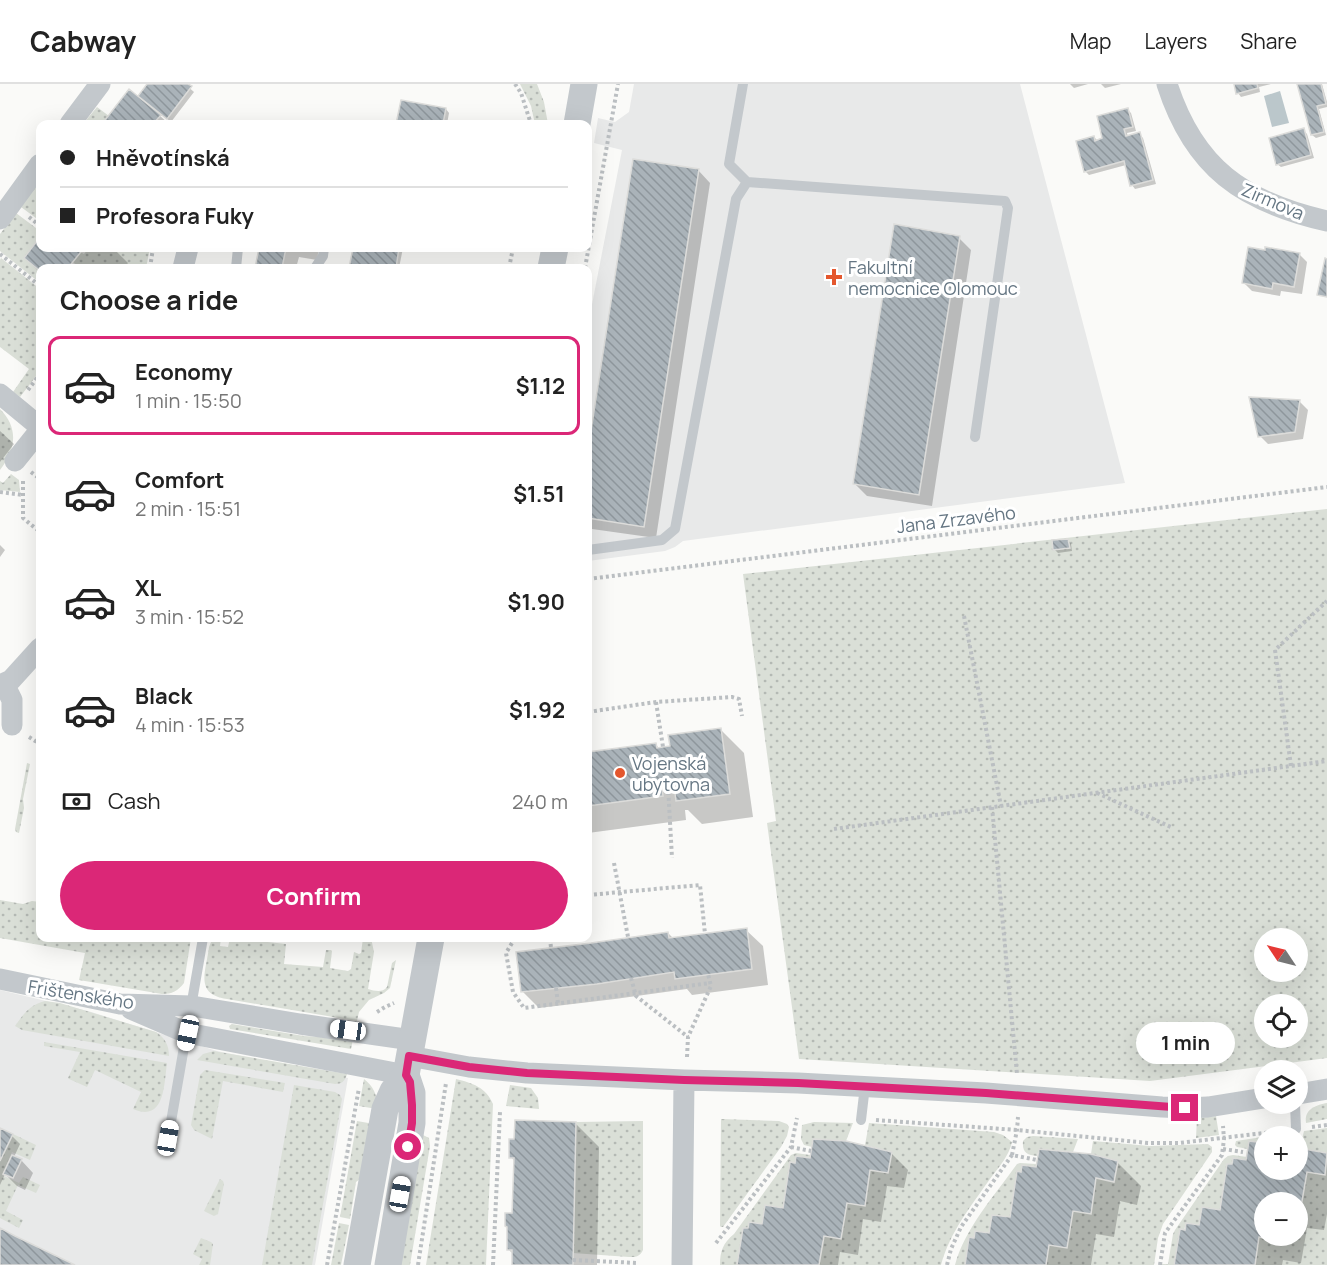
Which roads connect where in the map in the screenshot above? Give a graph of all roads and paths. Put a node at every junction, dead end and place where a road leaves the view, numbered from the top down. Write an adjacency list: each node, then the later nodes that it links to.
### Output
1 (100, 84): 7 (street)
2 (515, 84): 8 (path)
3 (584, 84): 9 (street)
4 (618, 84): 14 (path)
5 (743, 84): 11 (lane)
6 (1167, 84): 13 (street, Zirmova)
7 (73, 120)
8 (530, 120)
9 (578, 120)
10 (36, 170): 12 (street)
11 (747, 182): 22 (lane); 28 (lane)
12 (0, 219)
13 (1327, 221)
14 (592, 229)
15 (0, 254): 16 (path)
16 (36, 282)
17 (36, 379): 19 (path)
18 (0, 394): 20 (street)
19 (22, 398)
20 (36, 425)
21 (36, 436): 23 (street)
22 (975, 437)
23 (19, 469): 26 (path)
24 (1327, 487): 29 (path, Jana Zrzavého)
25 (0, 492): 26 (path)
26 (23, 495): 27 (path)
27 (36, 529)
28 (592, 549)
29 (592, 579)
30 (1327, 601): 40 (path)
31 (964, 616): 43 (path)
32 (36, 653): 33 (street)
33 (2, 684): 37 (street)
34 (656, 702): 35 (path); 36 (path); 38 (path)
35 (592, 711)
36 (742, 716)
37 (12, 725)
38 (663, 747)
39 (1327, 761): 40 (path)
40 (1291, 766): 42 (path)
41 (668, 786): 47 (path)
42 (1096, 792): 43 (path); 45 (path)
43 (1001, 806): 44 (path)
44 (992, 807): 46 (path); 76 (path)
45 (1173, 828)
46 (834, 829)
47 (672, 858)
48 (614, 863): 49 (path)
49 (620, 892): 50 (path); 51 (path); 52 (path)
50 (592, 895)
51 (705, 934)
52 (628, 938)
53 (202, 942): 66 (lane)
54 (430, 942): 69 (street)
55 (513, 942): 64 (path)
56 (550, 942): 57 (path)
57 (551, 948)
58 (708, 974): 61 (path)
59 (632, 978): 63 (path)
60 (0, 979): 65 (street, Frištenského)
61 (710, 983): 63 (path); 68 (path)
62 (556, 988): 64 (path)
63 (634, 994): 64 (path); 68 (path)
64 (558, 1003)
65 (120, 1004): 66 (street, Frištenského); 67 (street)
66 (192, 1006): 67 (lane); 69 (street, Frištenského)
67 (188, 1033): 69 (street); 85 (lane)
68 (688, 1037): 71 (path)
69 (409, 1057): 70 (street); 97 (street); 98 (street)
70 (449, 1064): 71 (street); 99 (path)
71 (685, 1073): 73 (street); 101 (street)
72 (359, 1086): 96 (path)
73 (865, 1086): 76 (street); 81 (lane)
74 (1327, 1089): 75 (street)
75 (1308, 1092)
76 (1019, 1095): 78 (street); 83 (path)
77 (1254, 1099): 78 (street)
78 (1220, 1104): 86 (path)
79 (500, 1112): 100 (path)
80 (797, 1118): 87 (path)
81 (861, 1120)
82 (891, 1121): 83 (path)
83 (1017, 1130): 86 (path); 91 (path)
84 (1254, 1134): 86 (path)
85 (168, 1138)
86 (1224, 1138): 88 (path)
87 (791, 1147): 89 (path); 93 (path)
88 (1222, 1149): 90 (path); 103 (path)
89 (811, 1151)
90 (1244, 1152)
91 (1012, 1155): 92 (path); 102 (path)
92 (1037, 1161)
93 (716, 1243)
94 (573, 1260): 95 (path)
95 (638, 1263)
96 (327, 1265)
97 (357, 1265)
98 (388, 1265)
99 (418, 1265)
100 (492, 1265)
101 (682, 1265)
102 (946, 1265)
103 (1160, 1265)

